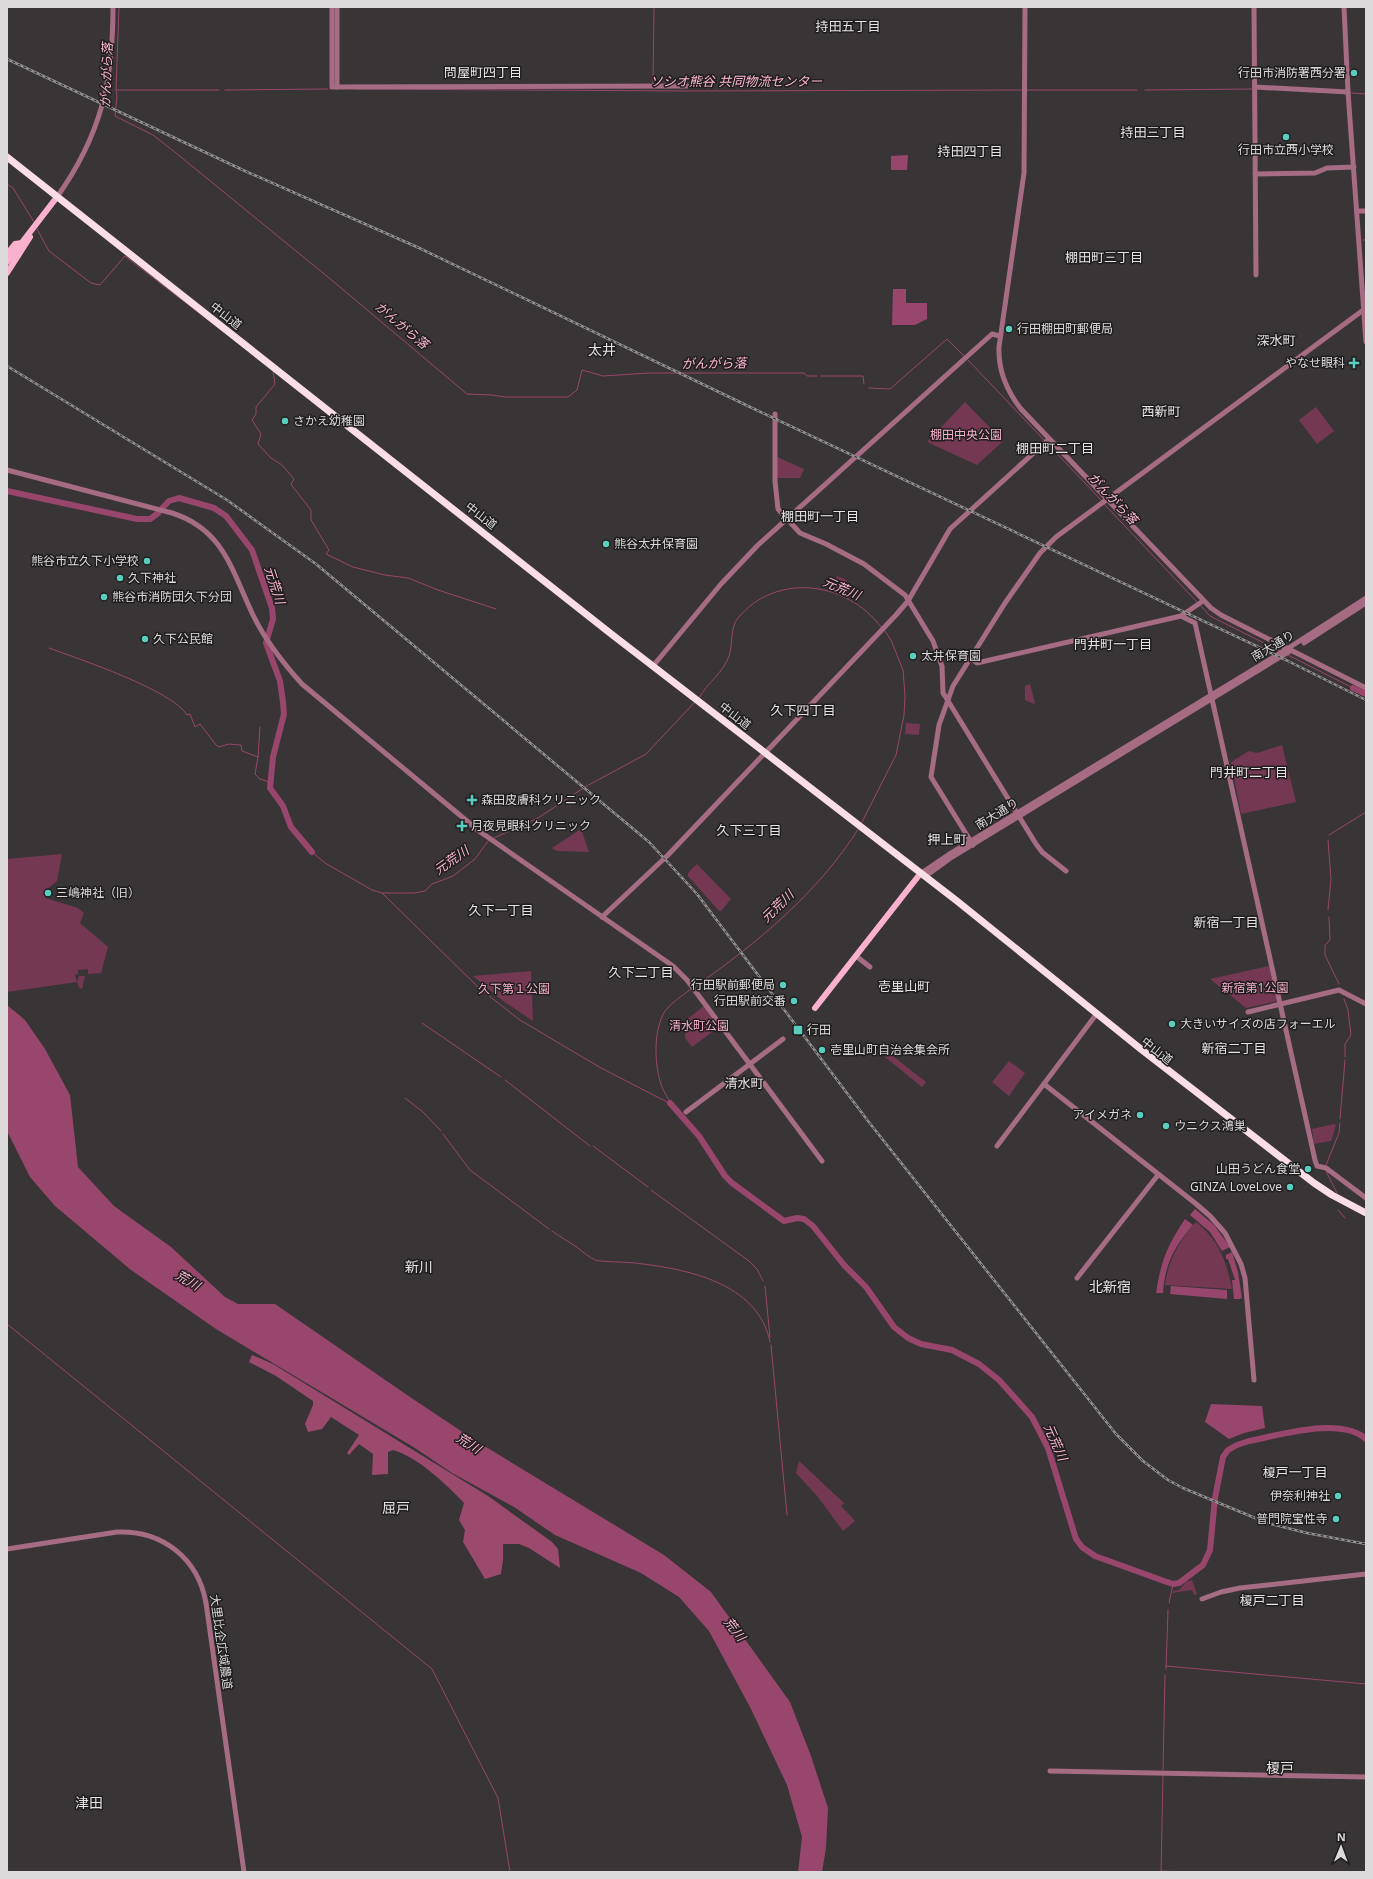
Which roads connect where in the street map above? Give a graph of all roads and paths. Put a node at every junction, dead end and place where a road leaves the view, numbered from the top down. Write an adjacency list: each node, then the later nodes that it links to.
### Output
1 (113, 7): 14 (street)
2 (332, 7): 8 (street)
3 (337, 7): 8 (street)
4 (1025, 7): 24 (street)
5 (1254, 7): 9 (street)
6 (1344, 7): 10 (street)
7 (688, 86): 8 (street)
8 (334, 87)
9 (1255, 87): 10 (street); 13 (street)
10 (1348, 92): 12 (street)
11 (7, 157): 14 (highway, 中山道)
12 (1354, 167): 13 (street); 15 (street)
13 (1255, 174): 22 (street)
14 (57, 197): 17 (main road); 38 (highway, 中山道)
15 (1357, 211): 16 (street); 23 (street)
16 (1366, 211)
17 (36, 223): 18 (main road); 21 (main road)
18 (22, 243): 19 (main road); 20 (main road)
19 (7, 254)
20 (7, 262)
21 (7, 273)
22 (1256, 275)
23 (1365, 309): 25 (street); 29 (street)
24 (1000, 338): 27 (street); 30 (street)
25 (1366, 342)
26 (775, 414): 30 (street)
27 (1049, 439): 29 (street); 32 (street)
28 (7, 470): 48 (street)
29 (1106, 500): 33 (street); 37 (street)
30 (787, 519): 32 (street); 38 (street)
31 (1366, 598): 36 (street, 南大通り)
32 (908, 601): 41 (street); 42 (street)
33 (1203, 601): 35 (street); 36 (street)
34 (1366, 603): 36 (street, 南大通り)
35 (1181, 616): 37 (street); 40 (street)
36 (1286, 652): 39 (street); 40 (street, 南大通り)
37 (971, 659): 41 (street)
38 (653, 666): 42 (highway, 中山道)
39 (1366, 688)
40 (1212, 697): 43 (street, 南大通り); 51 (street)
41 (948, 699): 43 (street); 44 (street)
42 (765, 753): 46 (highway, 中山道); 48 (street)
43 (1019, 814): 44 (street, 南大通り); 45 (street)
44 (972, 844): 46 (street, 南大通り)
45 (1066, 871)
46 (920, 874): 47 (highway, 中山道); 49 (main road)
47 (942, 891): 55 (highway, 中山道); 64 (highway, 中山道)
48 (602, 917): 57 (street)
49 (856, 956): 50 (street); 53 (main road)
50 (870, 967)
51 (1281, 1004): 52 (street); 54 (street); 63 (street)
52 (1366, 1004)
53 (815, 1008)
54 (1248, 1012)
55 (1095, 1016): 58 (street); 65 (highway, 中山道)
56 (783, 1039): 57 (street)
57 (750, 1064): 59 (street); 61 (street)
58 (1044, 1084): 60 (street); 62 (street)
59 (686, 1112)
60 (997, 1146)
61 (822, 1161)
62 (1158, 1175): 66 (street); 67 (street)
63 (1366, 1198)
64 (1366, 1213)
65 (1366, 1218)
66 (1077, 1278)
67 (1254, 1380)
68 (7, 1549): 73 (street, 大里比企広域農道)
69 (1366, 1574): 70 (street)
70 (1202, 1599)
71 (1050, 1771): 72 (street)
72 (1366, 1777)
73 (244, 1872)

